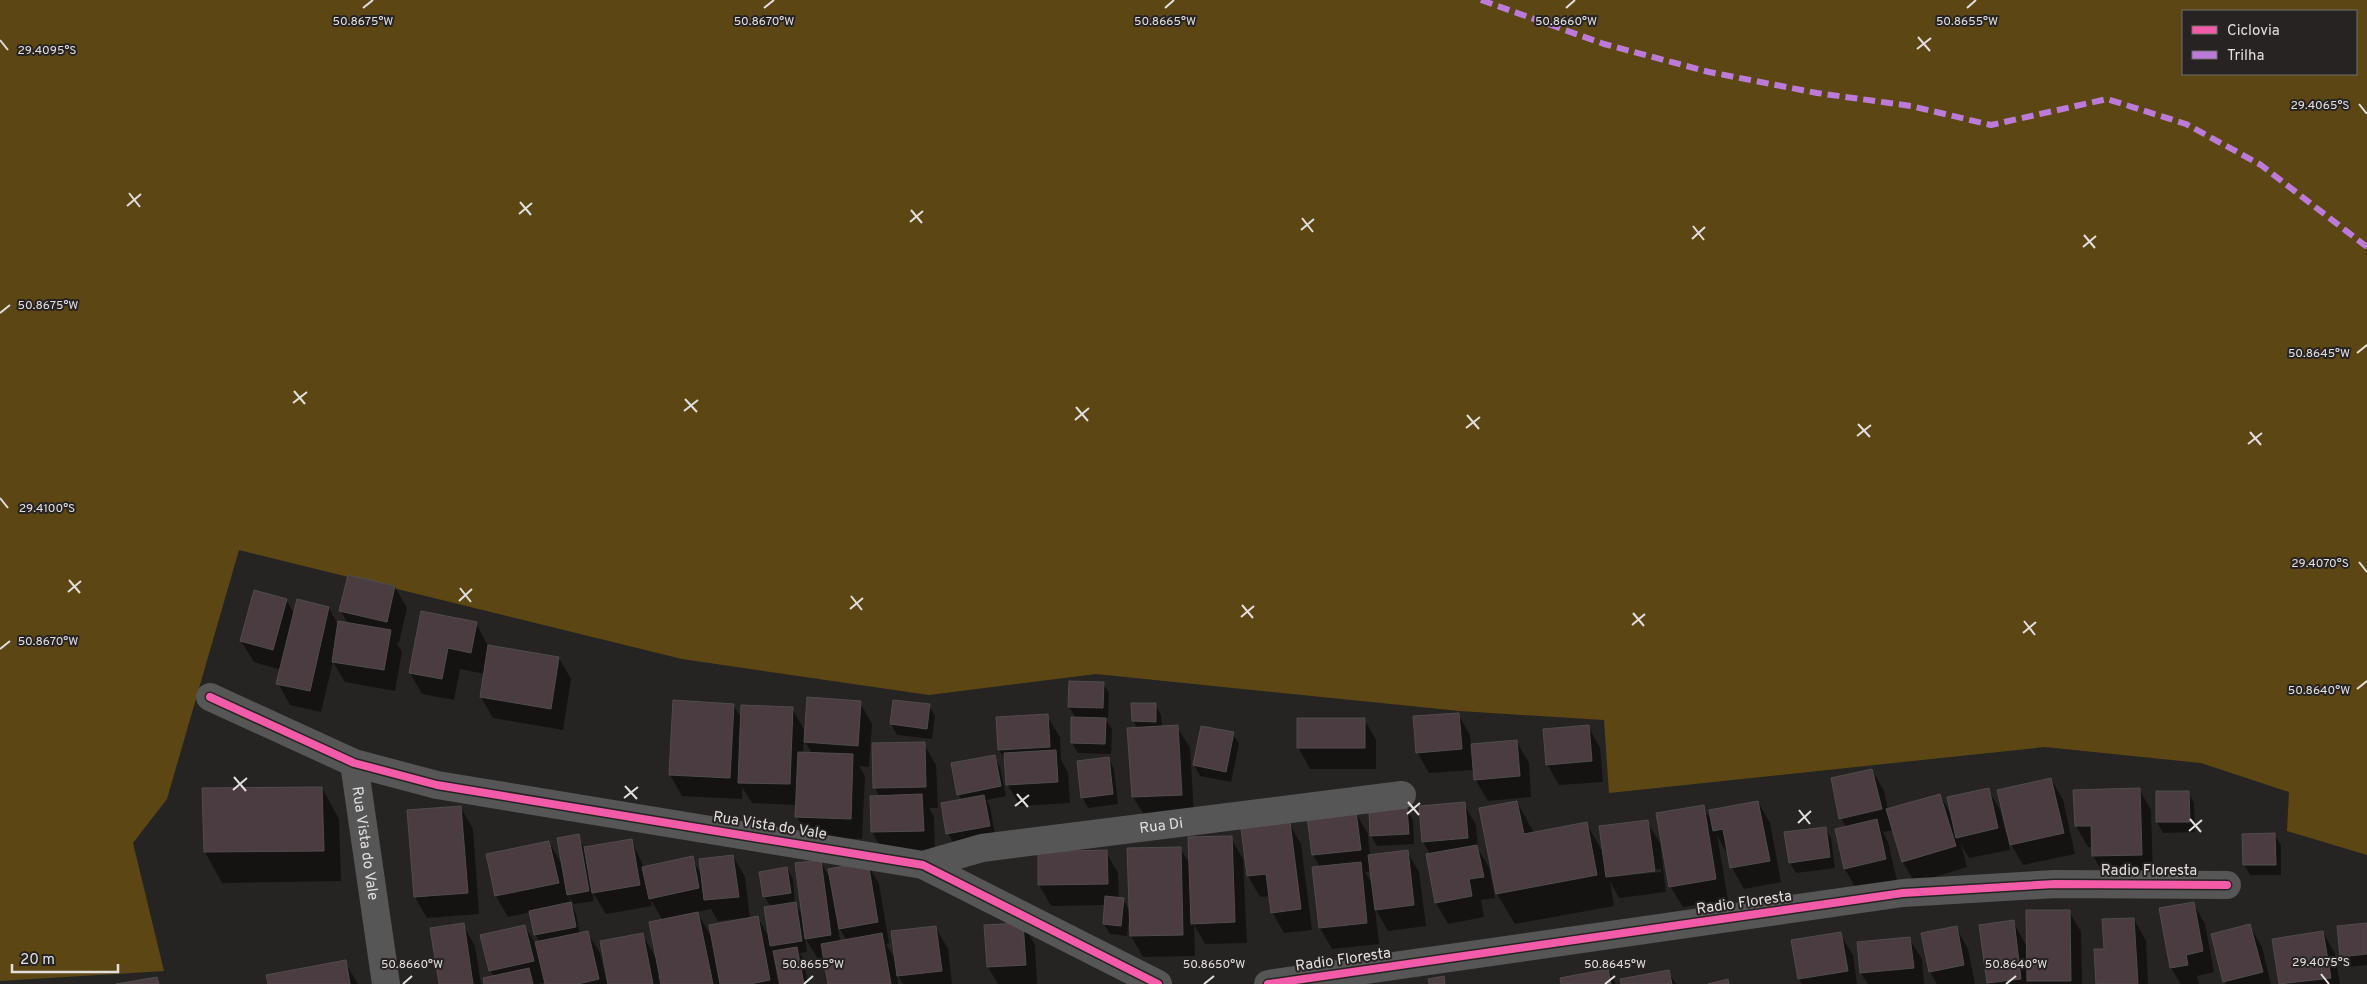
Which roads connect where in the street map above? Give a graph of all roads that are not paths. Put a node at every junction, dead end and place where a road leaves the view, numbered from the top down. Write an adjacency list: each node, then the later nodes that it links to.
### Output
1 (210, 697): 2 (street)
2 (354, 763): 4 (street, Rua Vista do Vale); 6 (street, Rua Vista do Vale)
3 (1402, 795): 4 (street, Rua Di)
4 (923, 865): 7 (street, Rua Vista do Vale)
5 (2227, 885): 8 (street, Radio Floresta)
6 (386, 984)
7 (1158, 984)
8 (1268, 984)

